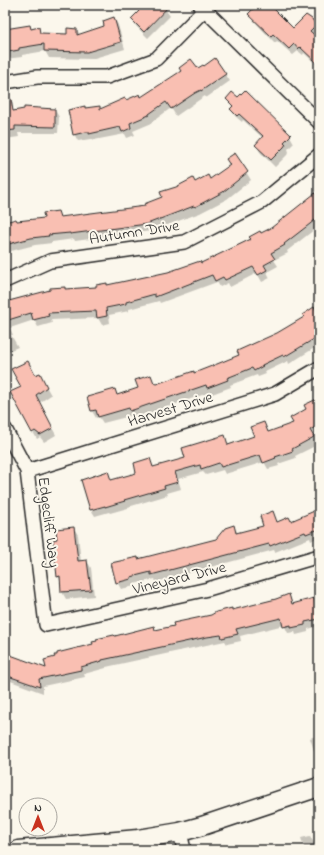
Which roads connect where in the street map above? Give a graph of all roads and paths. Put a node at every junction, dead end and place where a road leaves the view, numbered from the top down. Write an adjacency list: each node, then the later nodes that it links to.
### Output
1 (204, 7): 2 (street); 3 (street)
2 (5, 82)
3 (319, 122)
4 (319, 155): 5 (street, Autumn Drive)
5 (5, 281)
6 (319, 368): 8 (street, Harvest Drive)
7 (5, 428): 8 (street, Edgecliff Way)
8 (27, 471): 10 (street, Edgecliff Way)
9 (319, 556): 10 (street, Vineyard Drive)
10 (46, 625)
11 (319, 787): 12 (main road)
12 (180, 832): 13 (main road); 14 (street)
13 (18, 850)
14 (184, 850)

